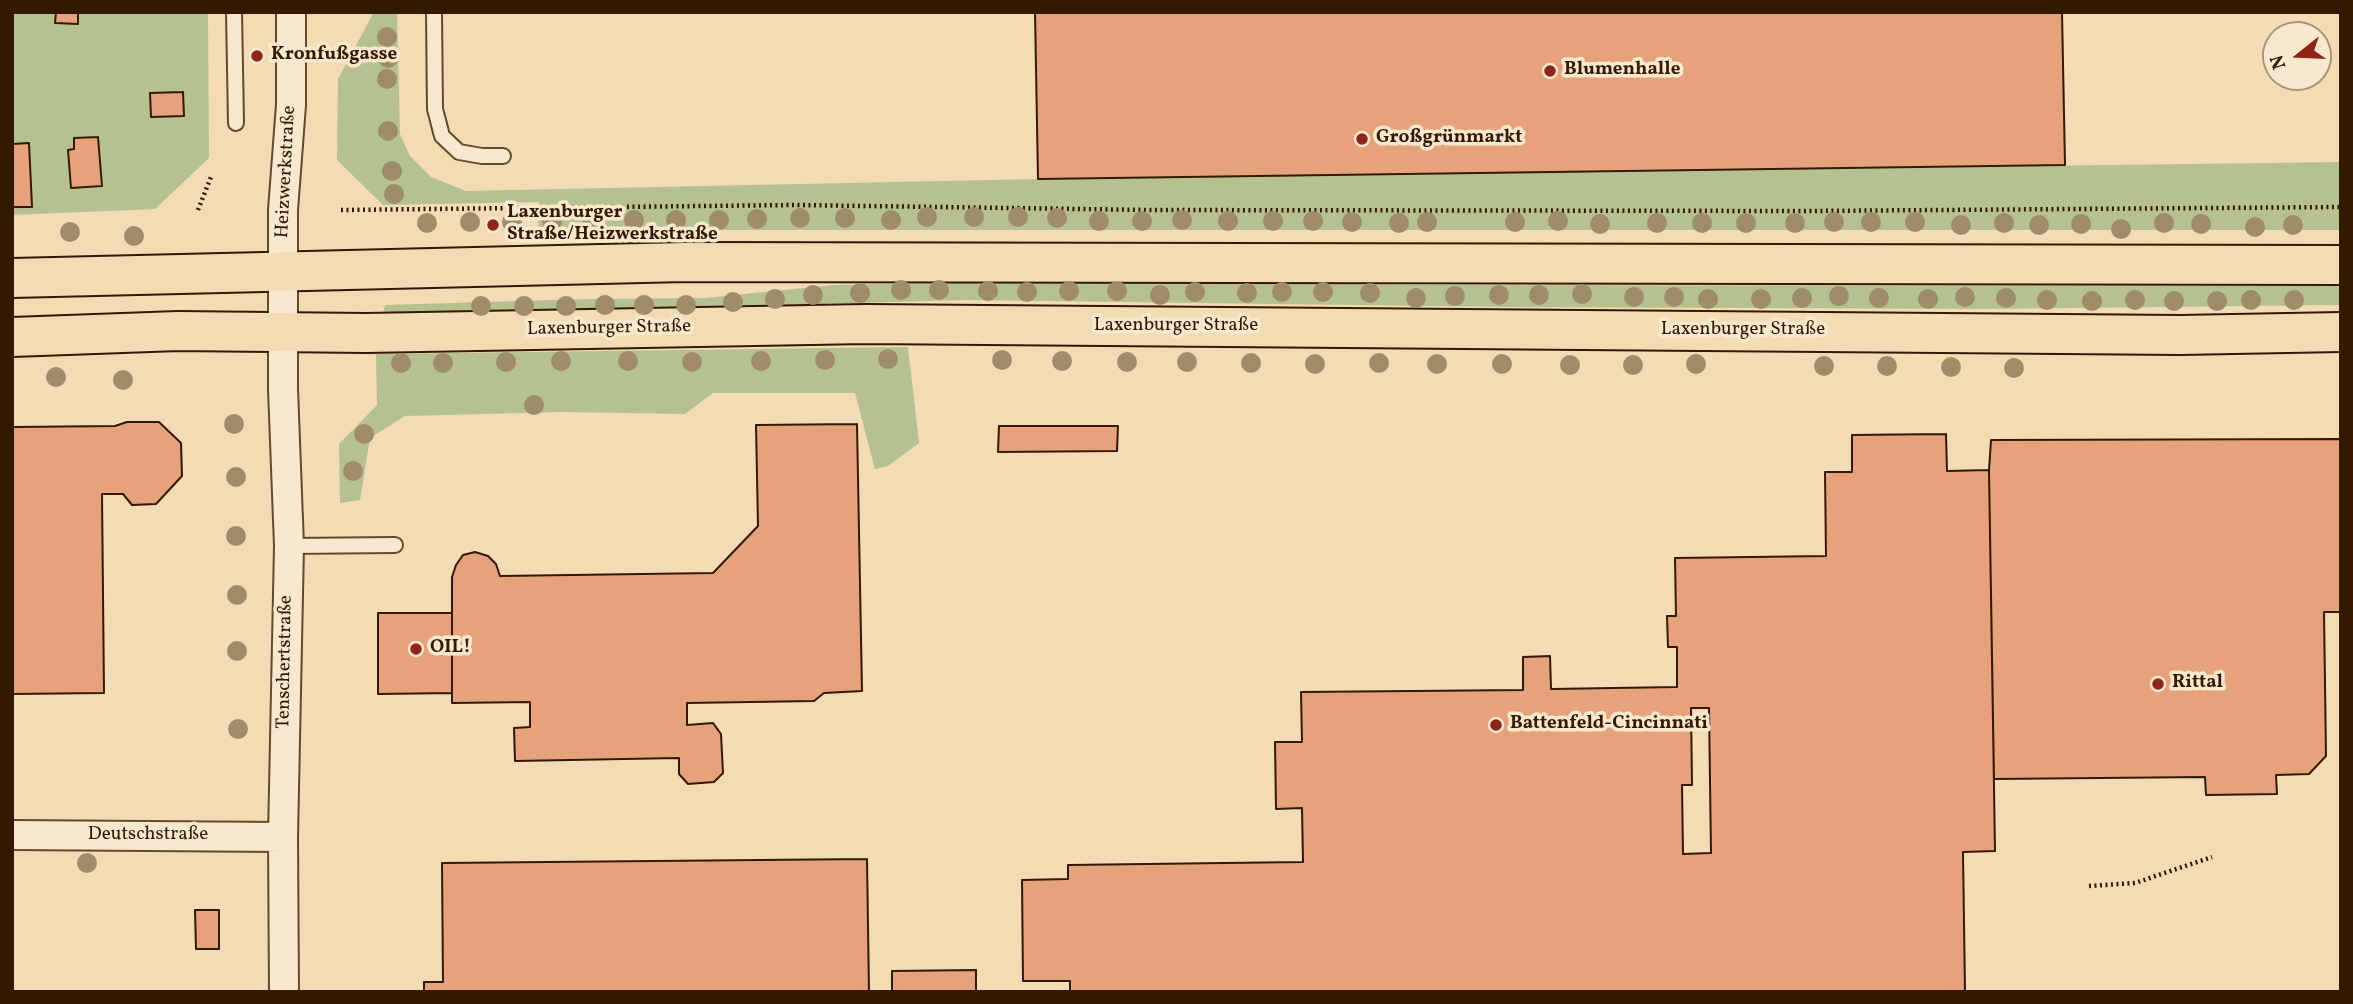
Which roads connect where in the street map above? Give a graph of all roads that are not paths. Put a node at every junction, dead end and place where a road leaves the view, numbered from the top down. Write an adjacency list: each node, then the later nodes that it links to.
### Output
1 (234, 12): 4 (lane)
2 (291, 12): 7 (street, Heizwerkstraße)
3 (434, 12): 5 (lane)
4 (236, 123)
5 (503, 156)
6 (2341, 265): 7 (main road)
7 (283, 270): 8 (main road); 9 (street, Heizwerkstraße)
8 (12, 278)
9 (283, 332): 10 (main road, Laxenburger Straße); 11 (main road, Laxenburger Straße); 13 (street, Tenschertstraße)
10 (2341, 332)
11 (12, 337)
12 (395, 545): 13 (lane)
13 (289, 546): 15 (street, Tenschertstraße)
14 (12, 835): 15 (street, Deutschstraße)
15 (283, 837): 16 (street, Tenschertstraße)
16 (284, 992)

